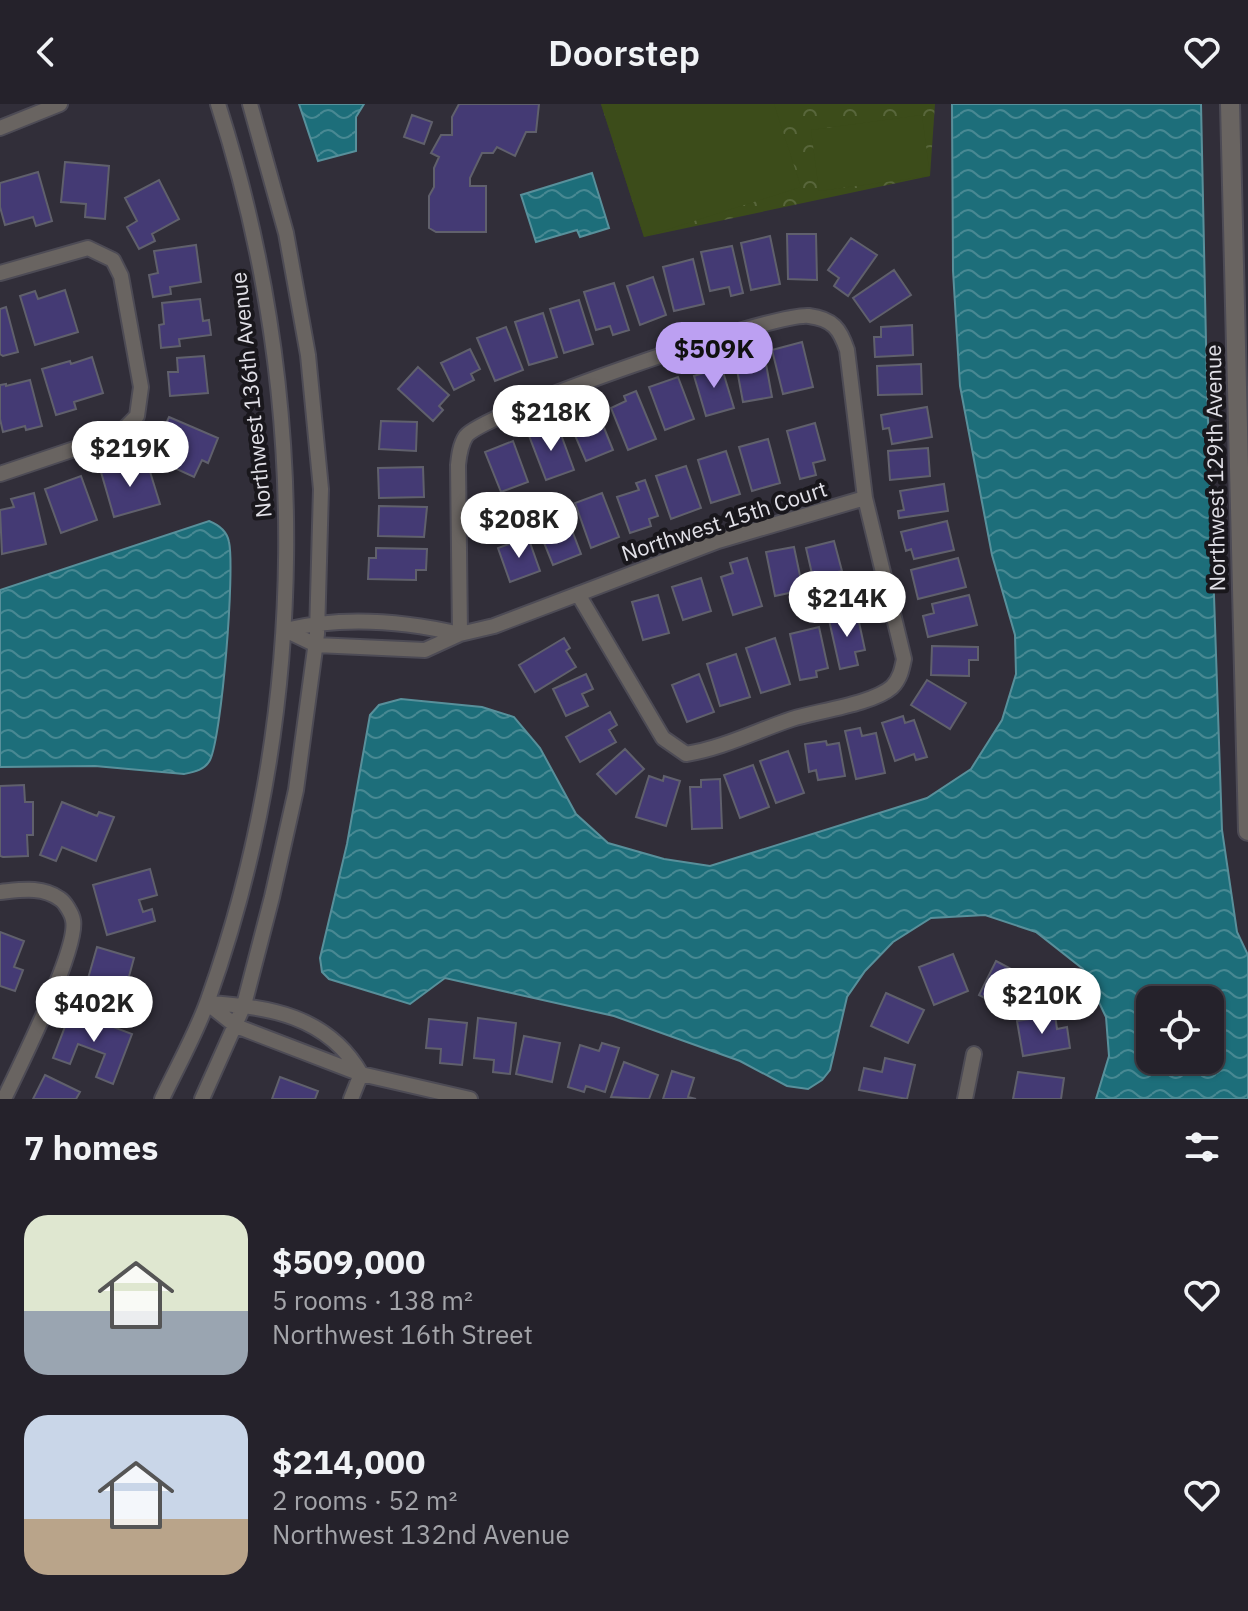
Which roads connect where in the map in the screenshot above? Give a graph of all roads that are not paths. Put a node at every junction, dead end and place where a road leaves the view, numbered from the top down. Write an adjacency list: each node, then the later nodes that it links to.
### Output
1 (60, 104): 5 (street)
2 (218, 104): 12 (street, Northwest 136th Avenue)
3 (250, 104): 11 (street)
4 (1230, 104): 9 (street, Northwest 129th Avenue)
5 (0, 128)
6 (0, 273): 7 (street)
7 (0, 474)
8 (865, 498): 10 (street, Northwest 15th Court); 10 (street); 13 (street)
9 (1245, 566): 15 (street, Northwest 129th Avenue)
10 (578, 594): 13 (street, Northwest 15th Court)
11 (317, 622): 12 (street, Northwest 15th Court); 13 (street, Northwest 15th Court); 14 (street)
12 (285, 630): 14 (street, Northwest 15th Court); 17 (street, Northwest 136th Avenue)
13 (460, 634): 14 (street, Northwest 15th Court)
14 (316, 645): 18 (street)
15 (1248, 831)
16 (0, 892): 22 (street)
17 (207, 1003): 18 (street); 19 (street); 23 (street, Northwest 136th Avenue)
18 (244, 1005): 19 (street); 21 (street)
19 (236, 1026): 21 (street); 24 (street)
20 (974, 1054): 27 (street)
21 (361, 1074): 25 (street); 26 (street)
22 (4, 1099)
23 (162, 1099)
24 (202, 1099)
25 (351, 1099)
26 (470, 1099)
27 (965, 1099)

